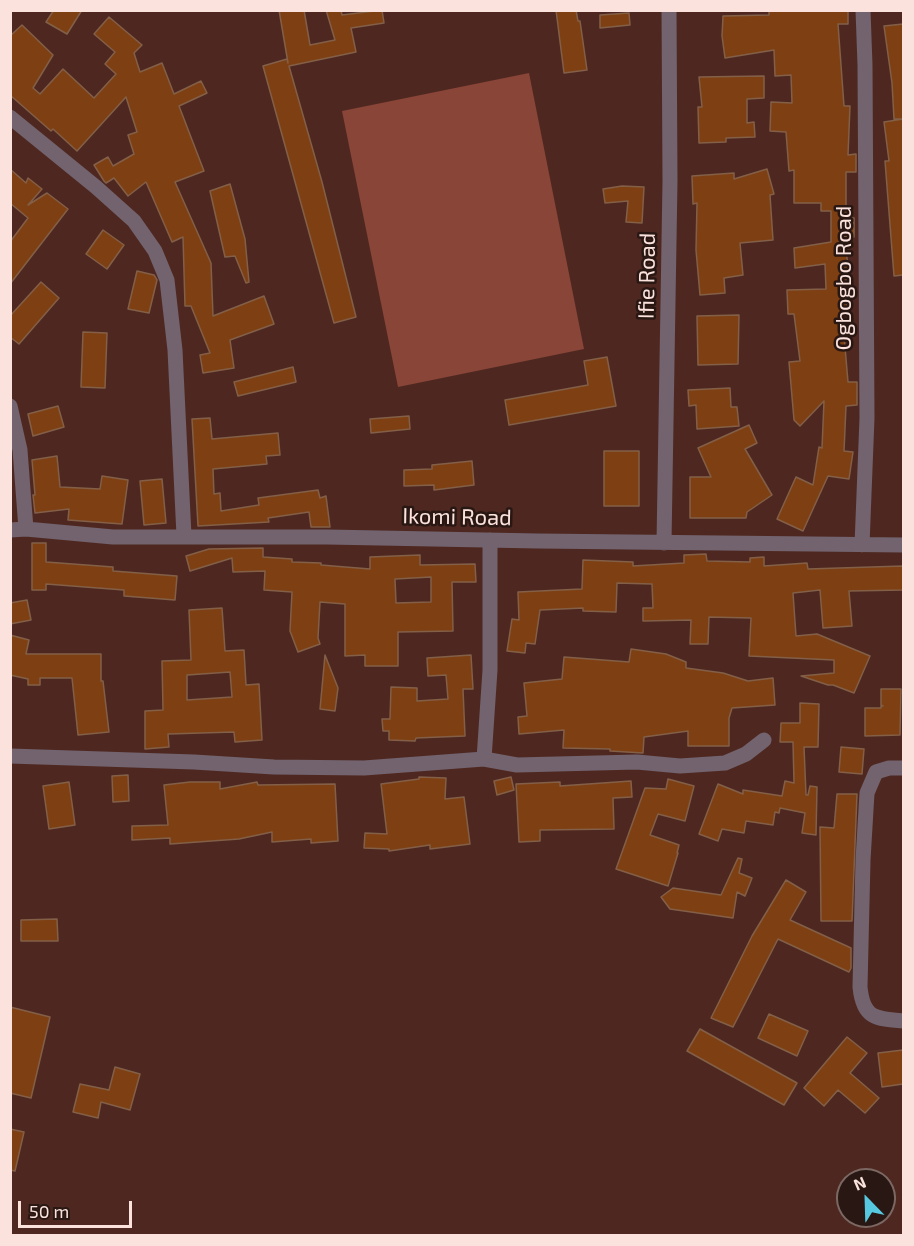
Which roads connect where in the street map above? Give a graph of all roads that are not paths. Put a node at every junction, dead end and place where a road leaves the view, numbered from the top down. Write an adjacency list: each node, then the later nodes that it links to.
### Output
1 (669, 10): 9 (street, Ifie Road)
2 (863, 10): 10 (street, Ogbogbo Road)
3 (10, 117): 7 (street)
4 (10, 406): 5 (street)
5 (26, 529): 6 (street, Ikomi Road); 7 (street, Ikomi Road)
6 (10, 530)
7 (183, 536): 8 (street, Ikomi Road)
8 (489, 540): 9 (street, Ikomi Road); 14 (street)
9 (664, 543): 10 (street, Ikomi Road)
10 (862, 545): 11 (street, Ikomi Road)
11 (903, 545)
12 (764, 740): 14 (street)
13 (10, 756): 14 (street)
14 (484, 759)
15 (903, 768): 16 (street)
16 (903, 1021)

